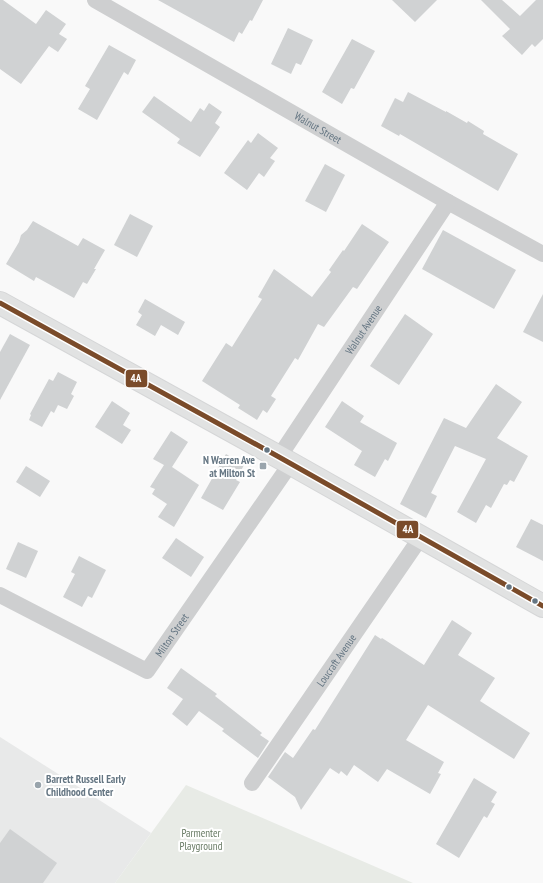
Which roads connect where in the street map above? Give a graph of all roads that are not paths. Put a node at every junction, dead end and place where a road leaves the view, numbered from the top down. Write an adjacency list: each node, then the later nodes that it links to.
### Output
1 (95, 0): 2 (street, Walnut Street)
2 (448, 202): 3 (street, Walnut Street); 5 (street, Walnut Avenue)
3 (543, 254)
4 (0, 303): 5 (street)
5 (285, 460): 6 (street); 7 (street, Milton Street)
6 (421, 537): 8 (street); 9 (street, Loucraft Avenue)
7 (0, 595)
8 (543, 606)
9 (252, 782)

